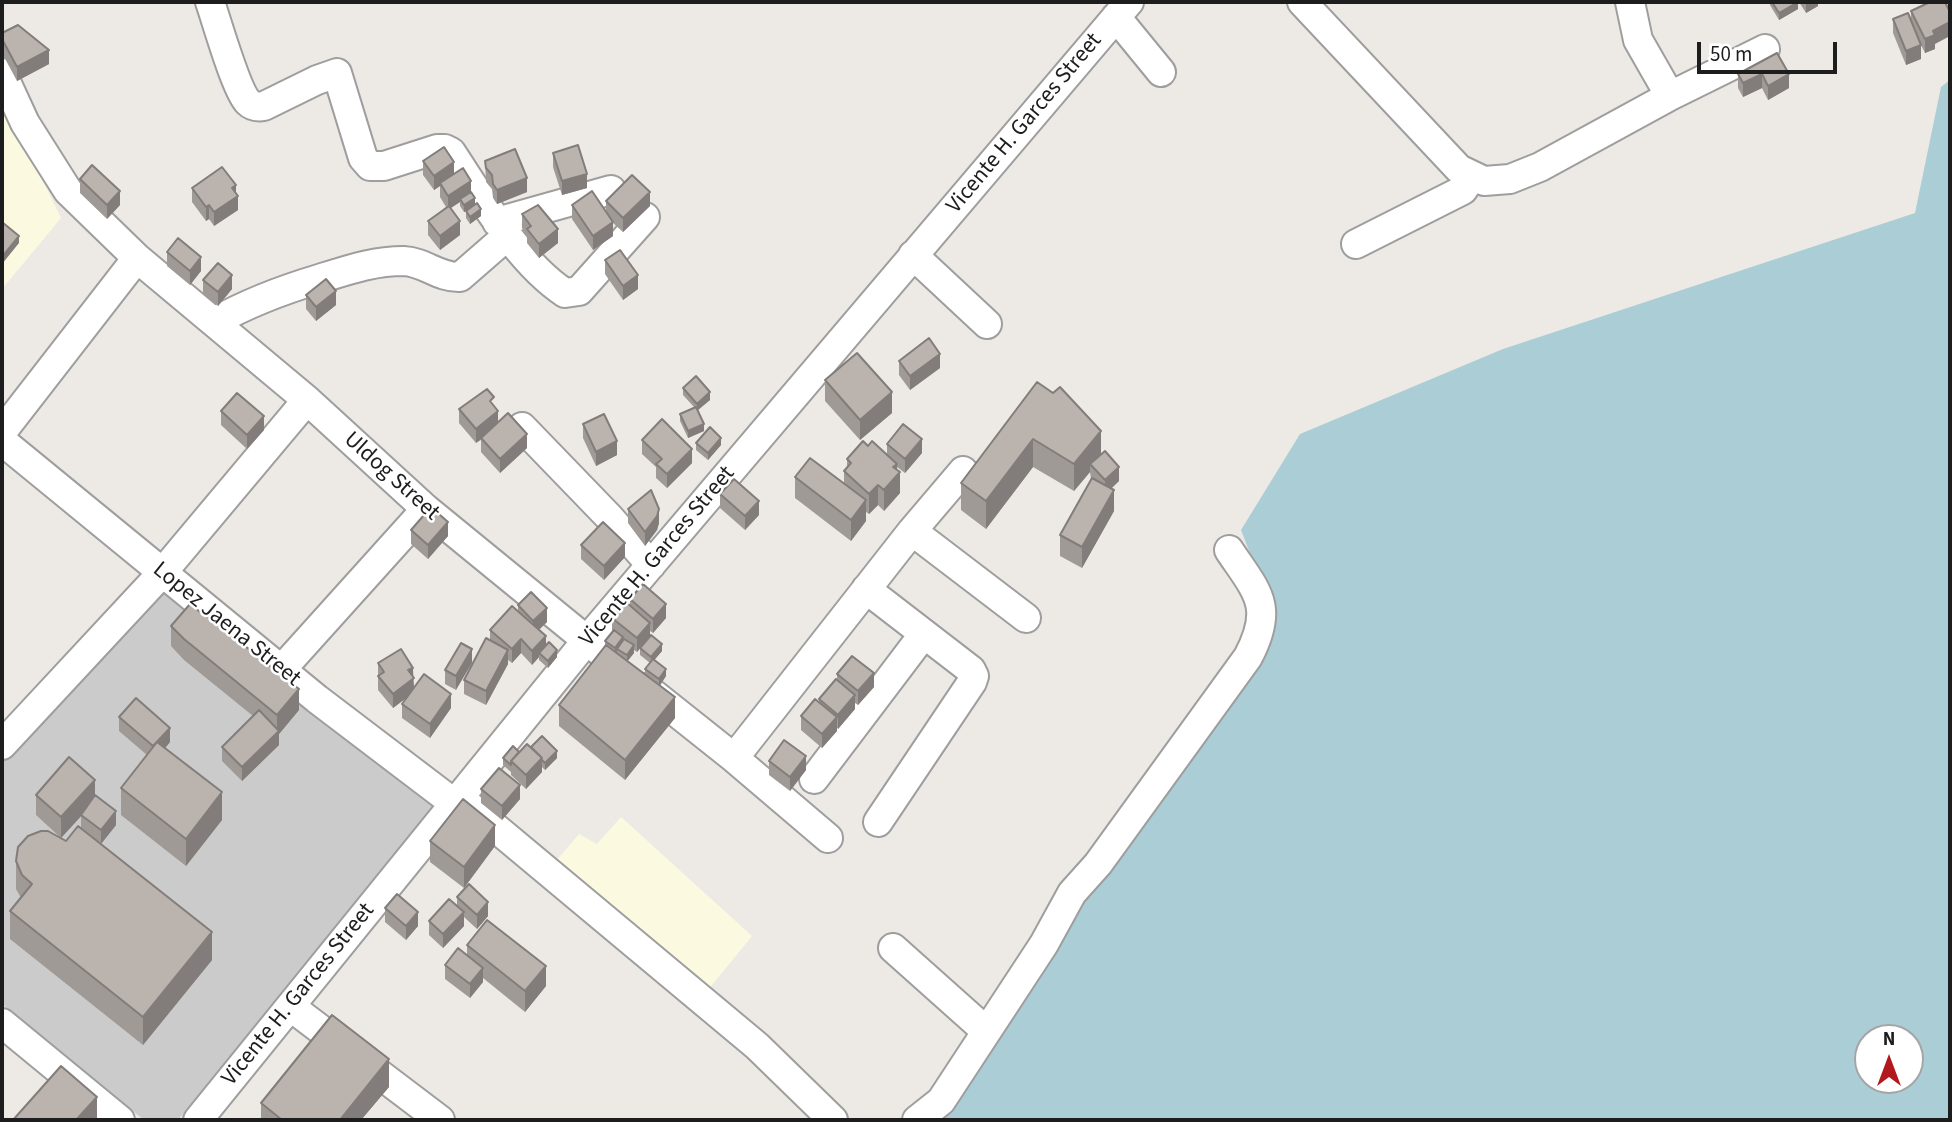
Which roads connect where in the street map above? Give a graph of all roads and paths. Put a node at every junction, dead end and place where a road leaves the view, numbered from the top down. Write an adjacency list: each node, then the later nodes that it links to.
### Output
1 (210, 2): 12 (street)
2 (1302, 2): 9 (street)
3 (1630, 2): 8 (street)
4 (1123, 9): 6 (street); 14 (street, Vicente H. Garces Street)
5 (1765, 49): 8 (street)
6 (1161, 72)
7 (2, 73): 15 (street, Uldog Street)
8 (1670, 96): 9 (street)
9 (1472, 176): 13 (street)
10 (611, 190): 12 (street)
11 (645, 217): 12 (street)
12 (502, 229): 16 (street)
13 (1356, 244)
14 (913, 255): 17 (street); 26 (street, Vicente H. Garces Street)
15 (137, 258): 16 (street, Uldog Street); 20 (street)
16 (214, 322): 18 (street, Uldog Street)
17 (987, 324)
18 (307, 400): 23 (street, Uldog Street); 27 (street)
19 (522, 427): 26 (street)
20 (2, 432)
21 (2, 441): 27 (street, Lopez Jaena Street)
22 (963, 471): 24 (street)
23 (426, 509): 31 (street, Uldog Street); 32 (street)
24 (912, 531): 28 (street); 29 (street)
25 (1229, 550): 42 (street)
26 (651, 565): 31 (street, Vicente H. Garces Street)
27 (162, 573): 32 (street, Lopez Jaena Street); 33 (street)
28 (866, 589): 30 (street); 34 (street)
29 (1026, 618)
30 (923, 635): 35 (street); 37 (street)
31 (587, 640): 34 (street, Uldog Street); 36 (street, Vicente H. Garces Street)
32 (281, 670): 36 (street, Lopez Jaena Street)
33 (2, 745)
34 (734, 758): 38 (street, Uldog Street)
35 (814, 779)
36 (458, 801): 40 (street, Vicente H. Garces Street); 46 (street, Lopez Jaena Street)
37 (878, 822)
38 (828, 838)
39 (893, 948): 42 (street)
40 (291, 1007): 44 (street, Vicente H. Garces Street); 45 (street)
41 (2, 1023): 43 (street)
42 (986, 1031): 47 (street)
43 (120, 1120)
44 (198, 1120)
45 (440, 1120)
46 (833, 1120)
47 (917, 1120)

